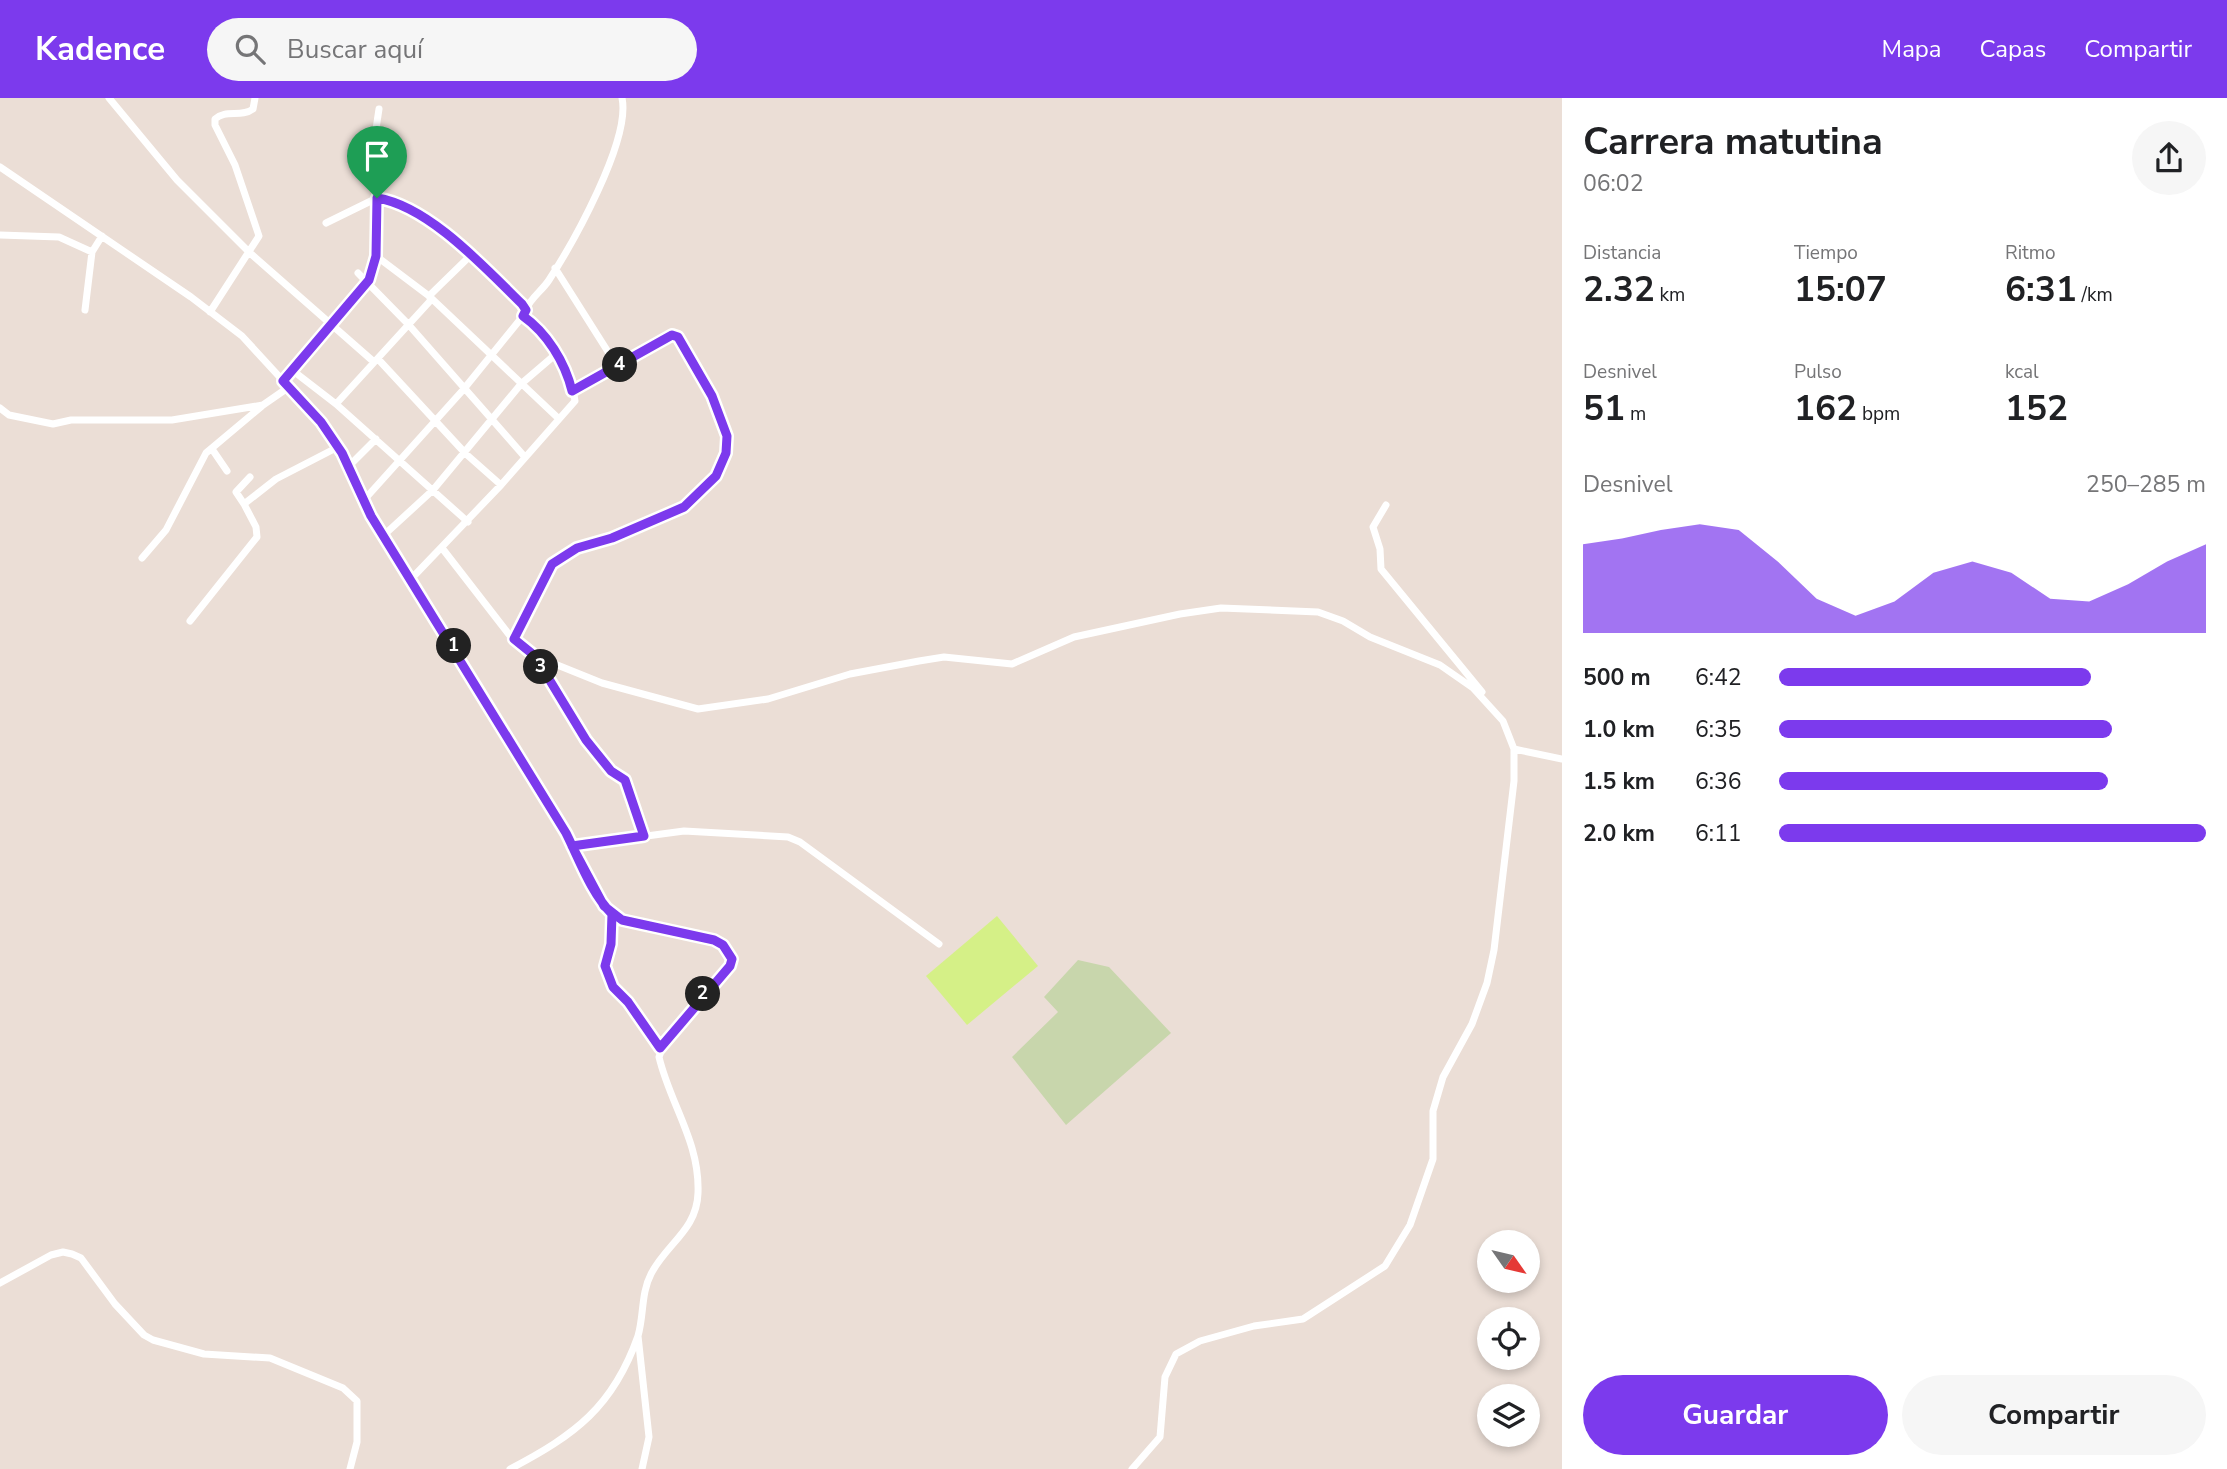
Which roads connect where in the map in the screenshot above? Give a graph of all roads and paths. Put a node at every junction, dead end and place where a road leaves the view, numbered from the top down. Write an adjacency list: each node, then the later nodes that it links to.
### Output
1 (109, 98): 11 (street)
2 (255, 98): 11 (street)
3 (622, 98): 14 (street)
4 (379, 109): 6 (street)
5 (0, 167): 9 (street)
6 (377, 198): 7 (street); 12 (street); 13 (street)
7 (326, 223)
8 (0, 235): 10 (street)
9 (102, 236): 10 (street); 19 (street)
10 (92, 252): 18 (street)
11 (250, 253): 19 (street); 21 (street)
12 (376, 256): 16 (street); 17 (street)
13 (470, 256): 17 (street); 20 (street)
14 (555, 268): 20 (street); 26 (street)
15 (358, 273): 16 (street)
16 (367, 282): 21 (street); 22 (street)
17 (429, 296): 22 (street); 24 (street)
18 (85, 310)
19 (210, 312): 28 (street)
20 (525, 313): 23 (street); 24 (street)
21 (332, 323): 25 (street); 27 (street)
22 (408, 324): 25 (street); 31 (street)
23 (556, 354): 29 (street); 32 (street)
24 (492, 357): 29 (street); 31 (street)
25 (376, 361): 33 (street); 37 (street)
26 (617, 366): 32 (street); 59 (street)
27 (292, 370): 28 (street); 33 (street)
28 (283, 381): 30 (street)
29 (521, 384): 36 (street); 38 (street)
30 (289, 387): 34 (street); 40 (street)
31 (463, 390): 37 (street); 38 (street)
32 (572, 391): 36 (street)
33 (336, 404): 39 (street)
34 (263, 405): 35 (street); 41 (street)
35 (0, 408)
36 (558, 418): 43 (street)
37 (436, 422): 42 (street); 44 (street)
38 (492, 422): 42 (street); 43 (street)
39 (376, 439): 44 (street); 45 (street)
40 (338, 447): 45 (street); 51 (street)
41 (212, 449): 46 (street); 56 (street)
42 (466, 454): 48 (street); 49 (street)
43 (524, 456): 48 (street)
44 (400, 461): 49 (street); 50 (street)
45 (349, 466): 50 (street)
46 (226, 471)
47 (250, 477): 51 (street)
48 (501, 485): 53 (street)
49 (433, 490): 53 (street); 54 (street)
50 (364, 500): 54 (street)
51 (244, 504): 58 (street)
52 (1386, 505): 61 (street)
53 (468, 522): 55 (street)
54 (384, 536): 57 (street)
55 (442, 548): 57 (street); 59 (street)
56 (142, 558)
57 (412, 578): 65 (street)
58 (190, 621)
59 (514, 639): 60 (street)
60 (535, 656): 61 (street); 64 (street)
61 (1503, 721): 62 (street)
62 (1514, 749): 63 (street); 74 (street)
63 (1562, 759)
64 (644, 836): 65 (street); 67 (street)
65 (572, 846): 66 (street)
66 (612, 914): 68 (street); 68 (street)
67 (940, 944)
68 (660, 1048): 70 (street)
69 (0, 1283): 71 (street)
70 (638, 1335): 72 (street); 73 (street)
71 (350, 1469)
72 (510, 1469)
73 (642, 1469)
74 (1132, 1469)

